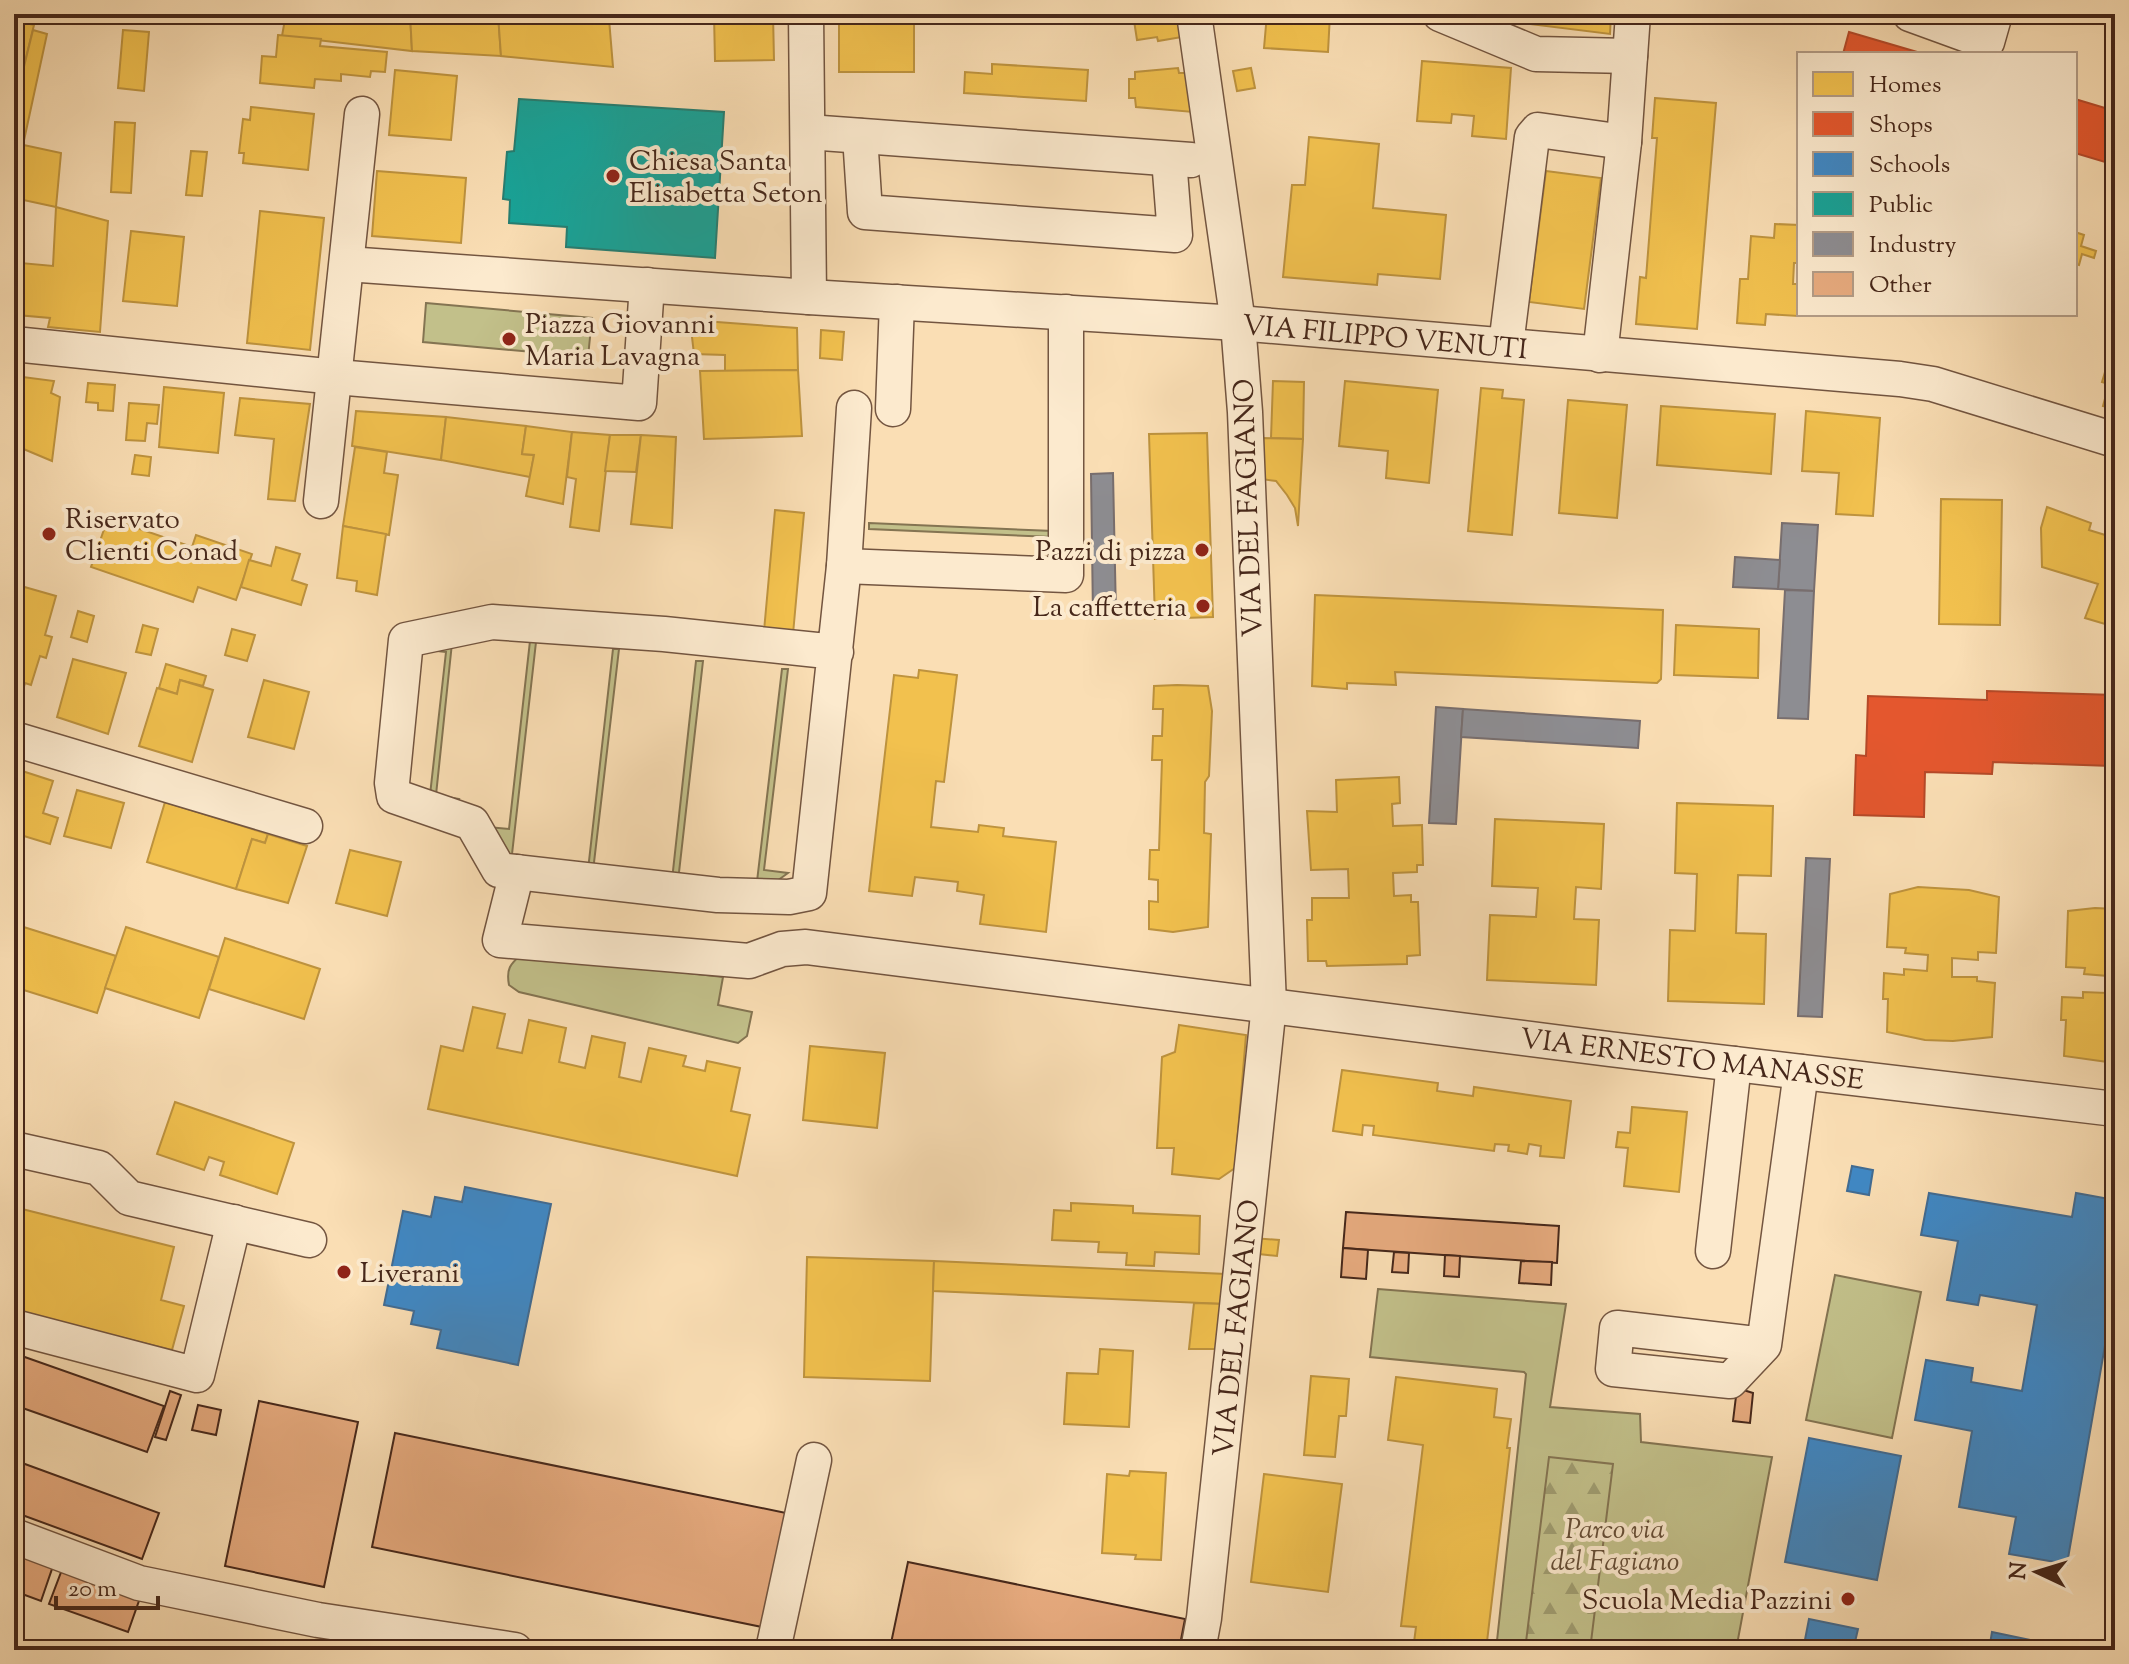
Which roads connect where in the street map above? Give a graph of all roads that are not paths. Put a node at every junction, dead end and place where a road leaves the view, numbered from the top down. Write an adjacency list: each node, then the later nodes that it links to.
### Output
1 (806, 14): 9 (street)
2 (1194, 14): 13 (street, VIA DEL FAGIANO)
3 (1440, 14): 7 (street)
4 (1633, 14): 7 (street)
5 (1910, 14): 6 (street)
6 (1995, 14)
7 (1630, 56): 11 (street)
8 (362, 114): 14 (street)
9 (808, 132): 10 (street); 16 (street)
10 (860, 136): 12 (street); 12 (street)
11 (1624, 142): 21 (street); 22 (street)
12 (1169, 159): 13 (street)
13 (1215, 162): 19 (street, VIA DEL FAGIANO)
14 (347, 264): 15 (street); 23 (street)
15 (647, 285): 16 (street, VIA FILIPPO VENUTI); 23 (street)
16 (809, 297): 17 (street, VIA FILIPPO VENUTI)
17 (897, 302): 18 (street, VIA FILIPPO VENUTI); 25 (street)
18 (1066, 312): 19 (street, VIA FILIPPO VENUTI); 28 (street)
19 (1238, 323): 21 (street, VIA FILIPPO VENUTI); 33 (street, VIA DEL FAGIANO)
20 (14, 344): 23 (street)
21 (1506, 345): 22 (street, VIA FILIPPO VENUTI)
22 (1600, 355): 26 (street, VIA FILIPPO VENUTI)
23 (336, 377): 27 (street)
24 (854, 408): 28 (street)
25 (893, 409)
26 (2115, 440)
27 (321, 501)
28 (844, 566): 29 (street)
29 (836, 652): 32 (street); 32 (street)
30 (14, 739): 31 (street)
31 (305, 826)
32 (517, 872): 33 (street)
33 (1269, 1005): 34 (street, VIA ERNESTO MANASSE); 45 (street, VIA DEL FAGIANO)
34 (1734, 1064): 35 (street, VIA ERNESTO MANASSE); 40 (street)
35 (1801, 1072): 36 (street, VIA ERNESTO MANASSE); 42 (street)
36 (2115, 1109)
37 (14, 1149): 38 (street)
38 (231, 1234): 39 (street); 41 (street)
39 (309, 1240)
40 (1713, 1251)
41 (14, 1327)
42 (1764, 1345)
43 (814, 1460): 48 (street)
44 (14, 1536): 46 (street)
45 (1209, 1629)
46 (431, 1644): 47 (street)
47 (515, 1650)
48 (773, 1650)

